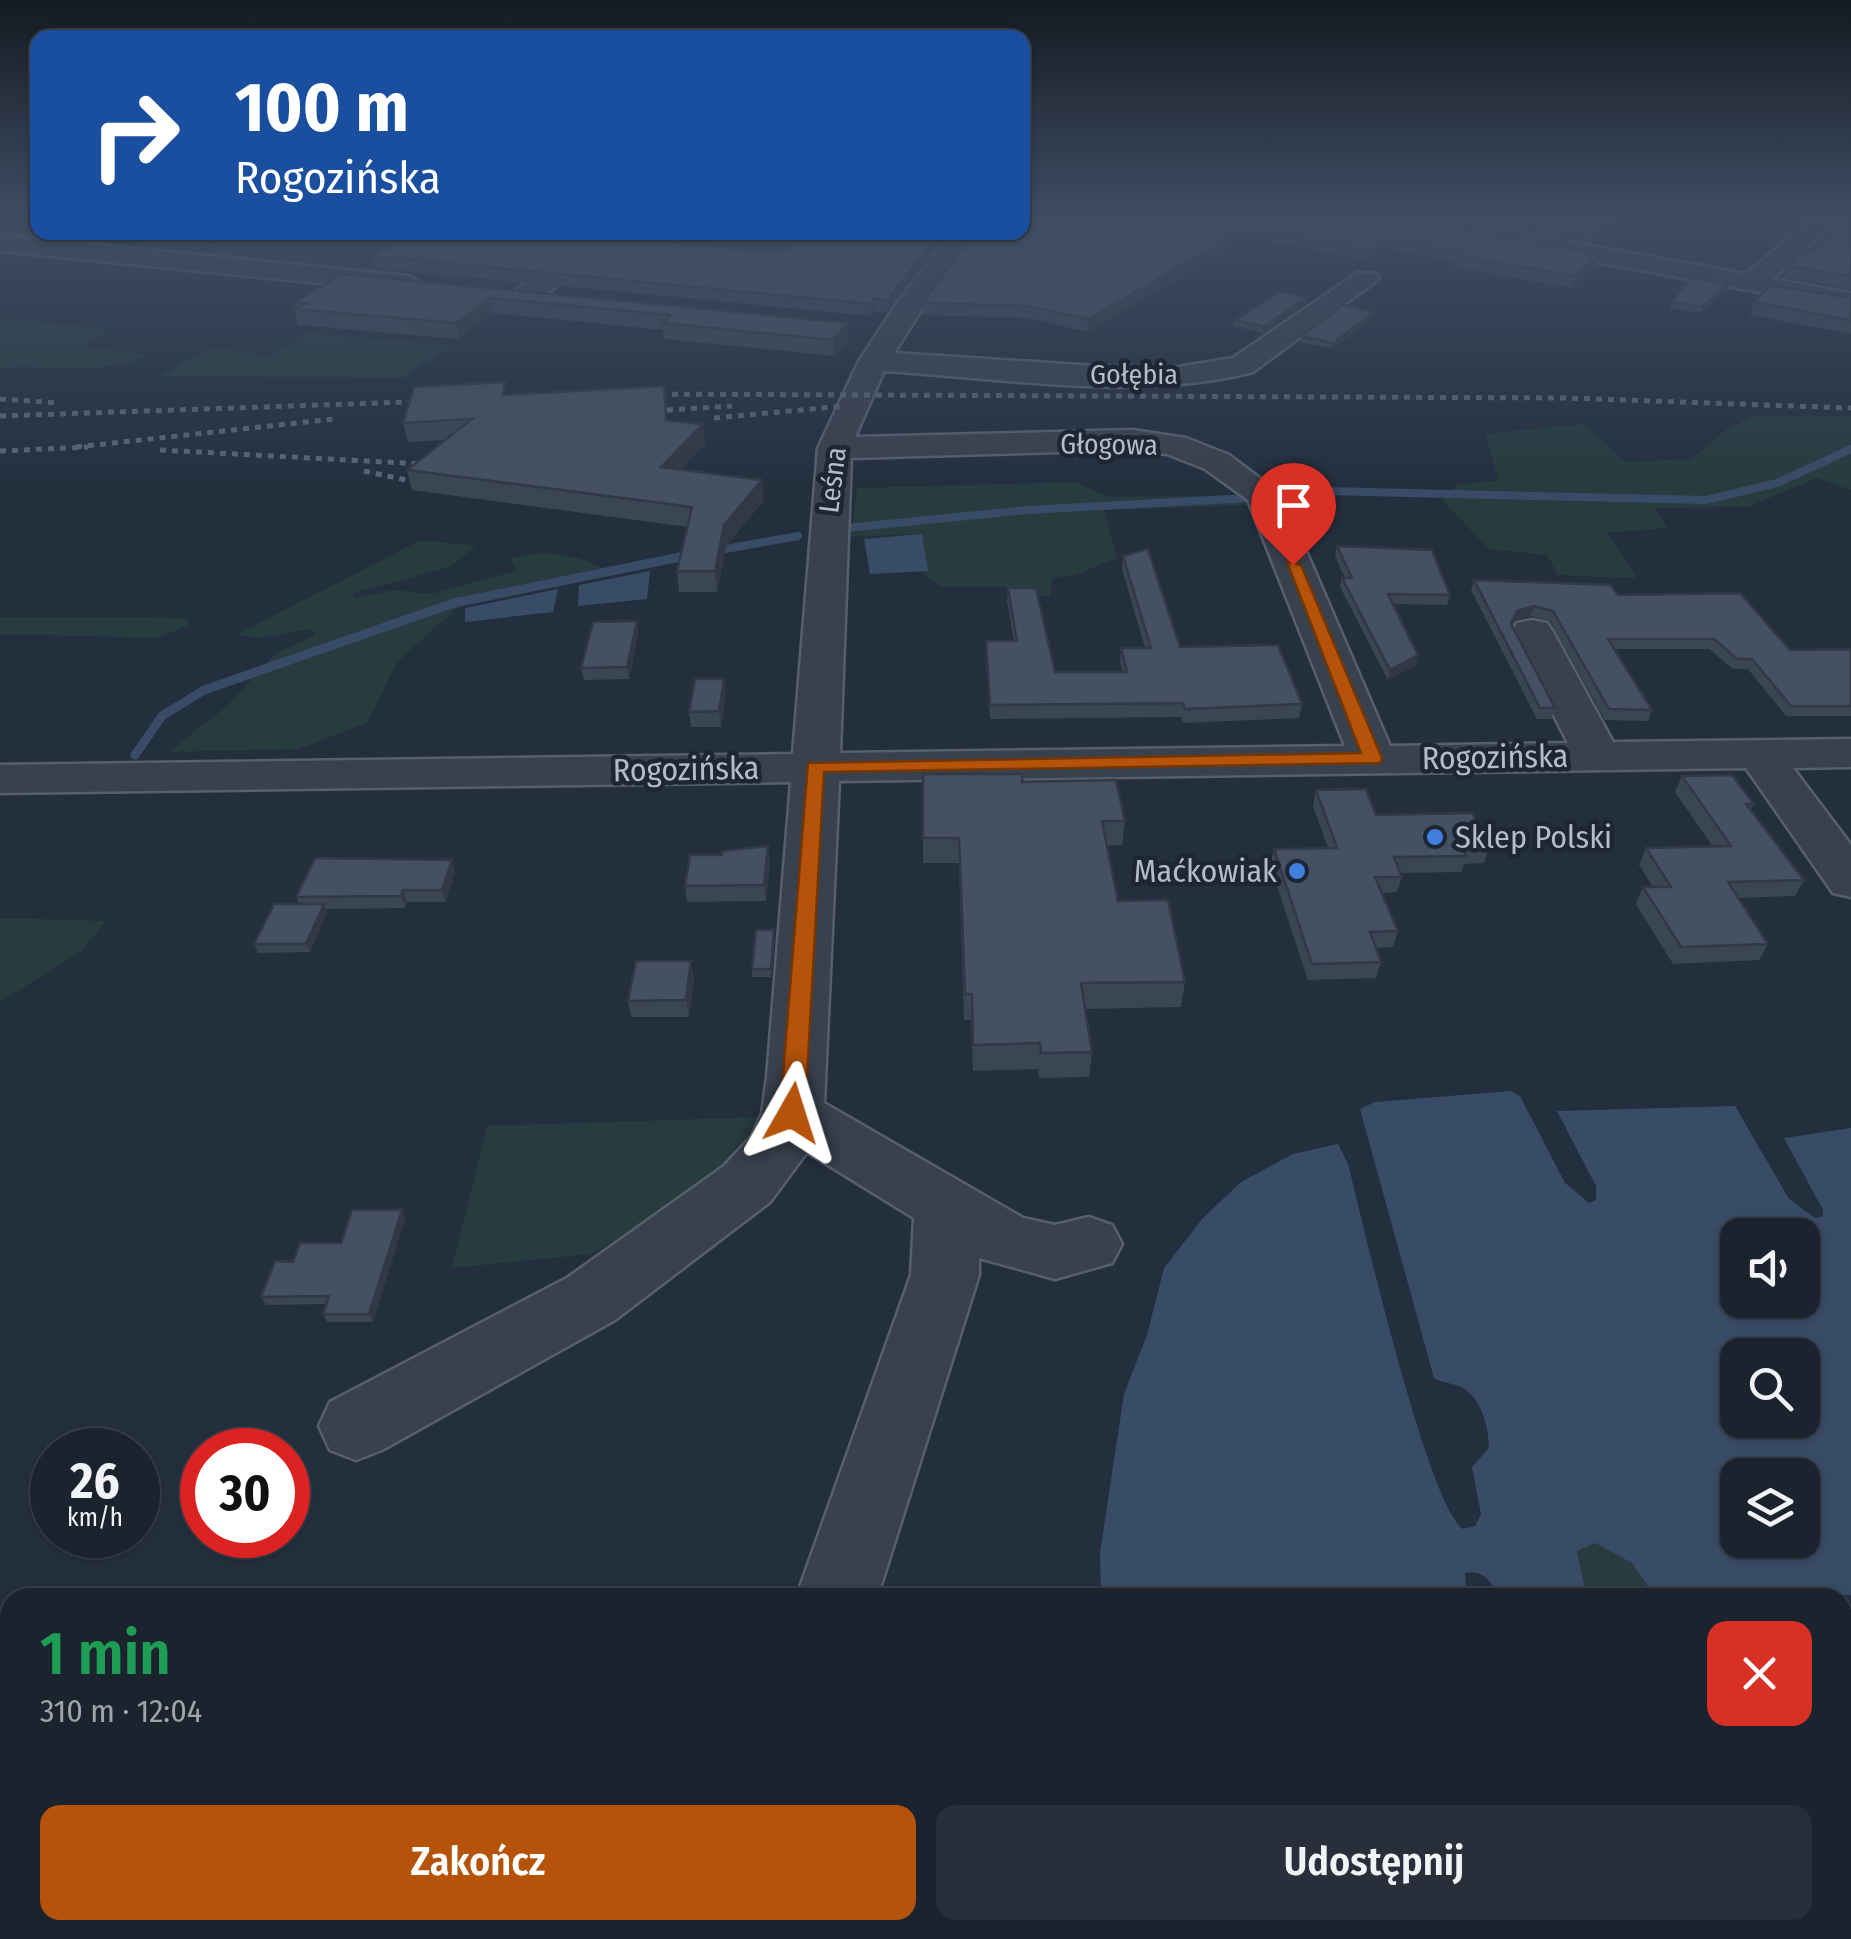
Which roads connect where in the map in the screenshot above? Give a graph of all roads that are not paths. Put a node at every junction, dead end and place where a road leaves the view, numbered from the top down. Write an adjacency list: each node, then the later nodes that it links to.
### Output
1 (902, 305): 3 (street, Leśna)
2 (1328, 305): 3 (street, Gołębia)
3 (874, 361): 4 (street, Leśna)
4 (834, 448): 9 (street, Głogowa); 10 (street, Leśna)
5 (1532, 632): 8 (street)
6 (1851, 753): 7 (street, Rogozińska)
7 (1759, 754): 8 (street, Rogozińska); 12 (street)
8 (1598, 755): 9 (street, Rogozińska)
9 (1373, 758): 10 (street, Rogozińska)
10 (814, 767): 11 (street, Rogozińska); 13 (street, Leśna)
11 (0, 779)
12 (1851, 881)
13 (792, 1113): 14 (street); 16 (street)
14 (946, 1204): 15 (street); 17 (street)
15 (1089, 1244)
16 (356, 1426)
17 (839, 1588)

